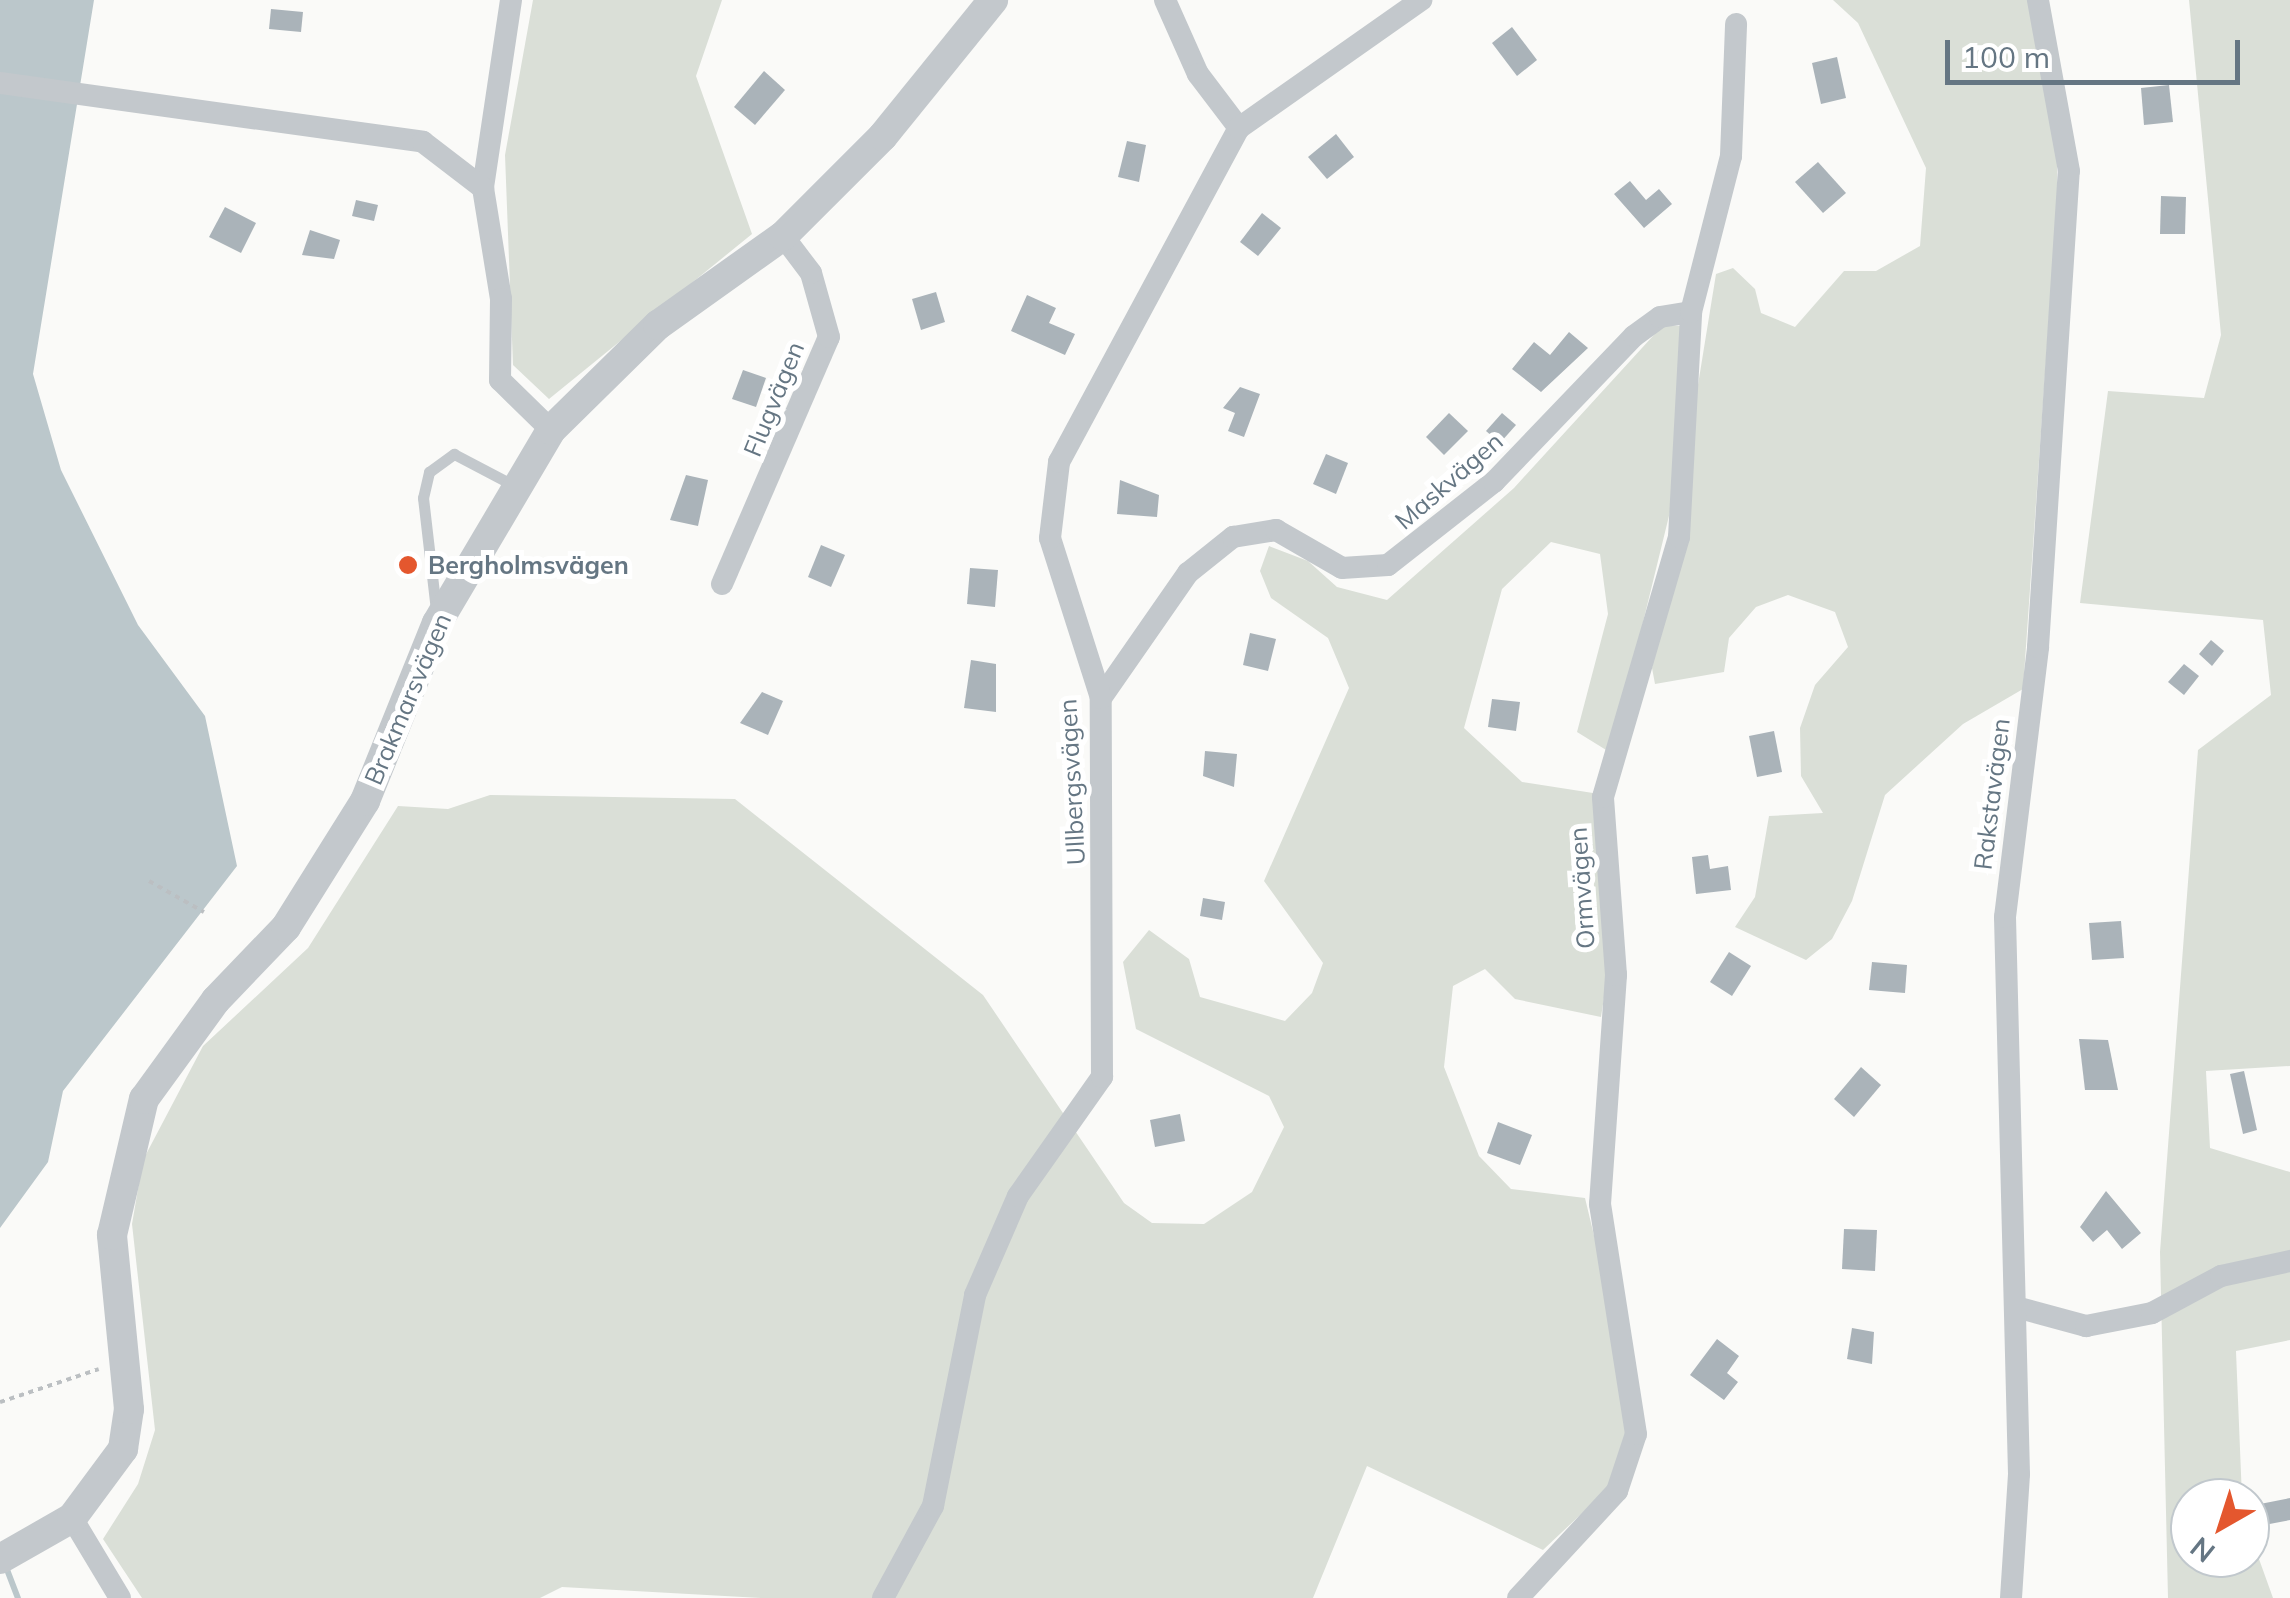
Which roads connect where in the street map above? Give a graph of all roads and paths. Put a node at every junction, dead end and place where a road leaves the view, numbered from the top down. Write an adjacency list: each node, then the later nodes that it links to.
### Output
1 (511, 0): 9 (street)
2 (993, 0): 10 (street, Brakmarsvägen)
3 (1165, 0): 8 (street)
4 (1422, 0): 8 (street, Ullbergsvägen)
5 (2038, 0): 20 (street, Rakstavägen)
6 (1736, 24): 11 (street, Ormvägen)
7 (0, 83): 9 (street)
8 (1239, 128): 16 (street, Ullbergsvägen)
9 (483, 188): 12 (street)
10 (784, 236): 12 (street, Brakmarsvägen); 14 (street, Flugvägen)
11 (1691, 312): 16 (street, Maskvägen); 27 (street, Ormvägen)
12 (552, 430): 13 (street, Brakmarsvägen)
13 (519, 488): 15 (street, Brakmarsvägen); 15 (lane)
14 (722, 584)
15 (437, 623): 21 (street, Brakmarsvägen)
16 (1101, 698): 26 (street, Ullbergsvägen)
17 (149, 881): 18 (path)
18 (204, 912)
19 (2290, 1262): 20 (street)
20 (2016, 1308): 28 (street, Rakstavägen)
21 (126, 1366): 22 (path); 23 (street, Brakmarsvägen)
22 (0, 1402)
23 (72, 1518): 24 (street); 25 (street)
24 (0, 1559)
25 (120, 1598)
26 (883, 1598)
27 (1518, 1598)
28 (2011, 1598)

